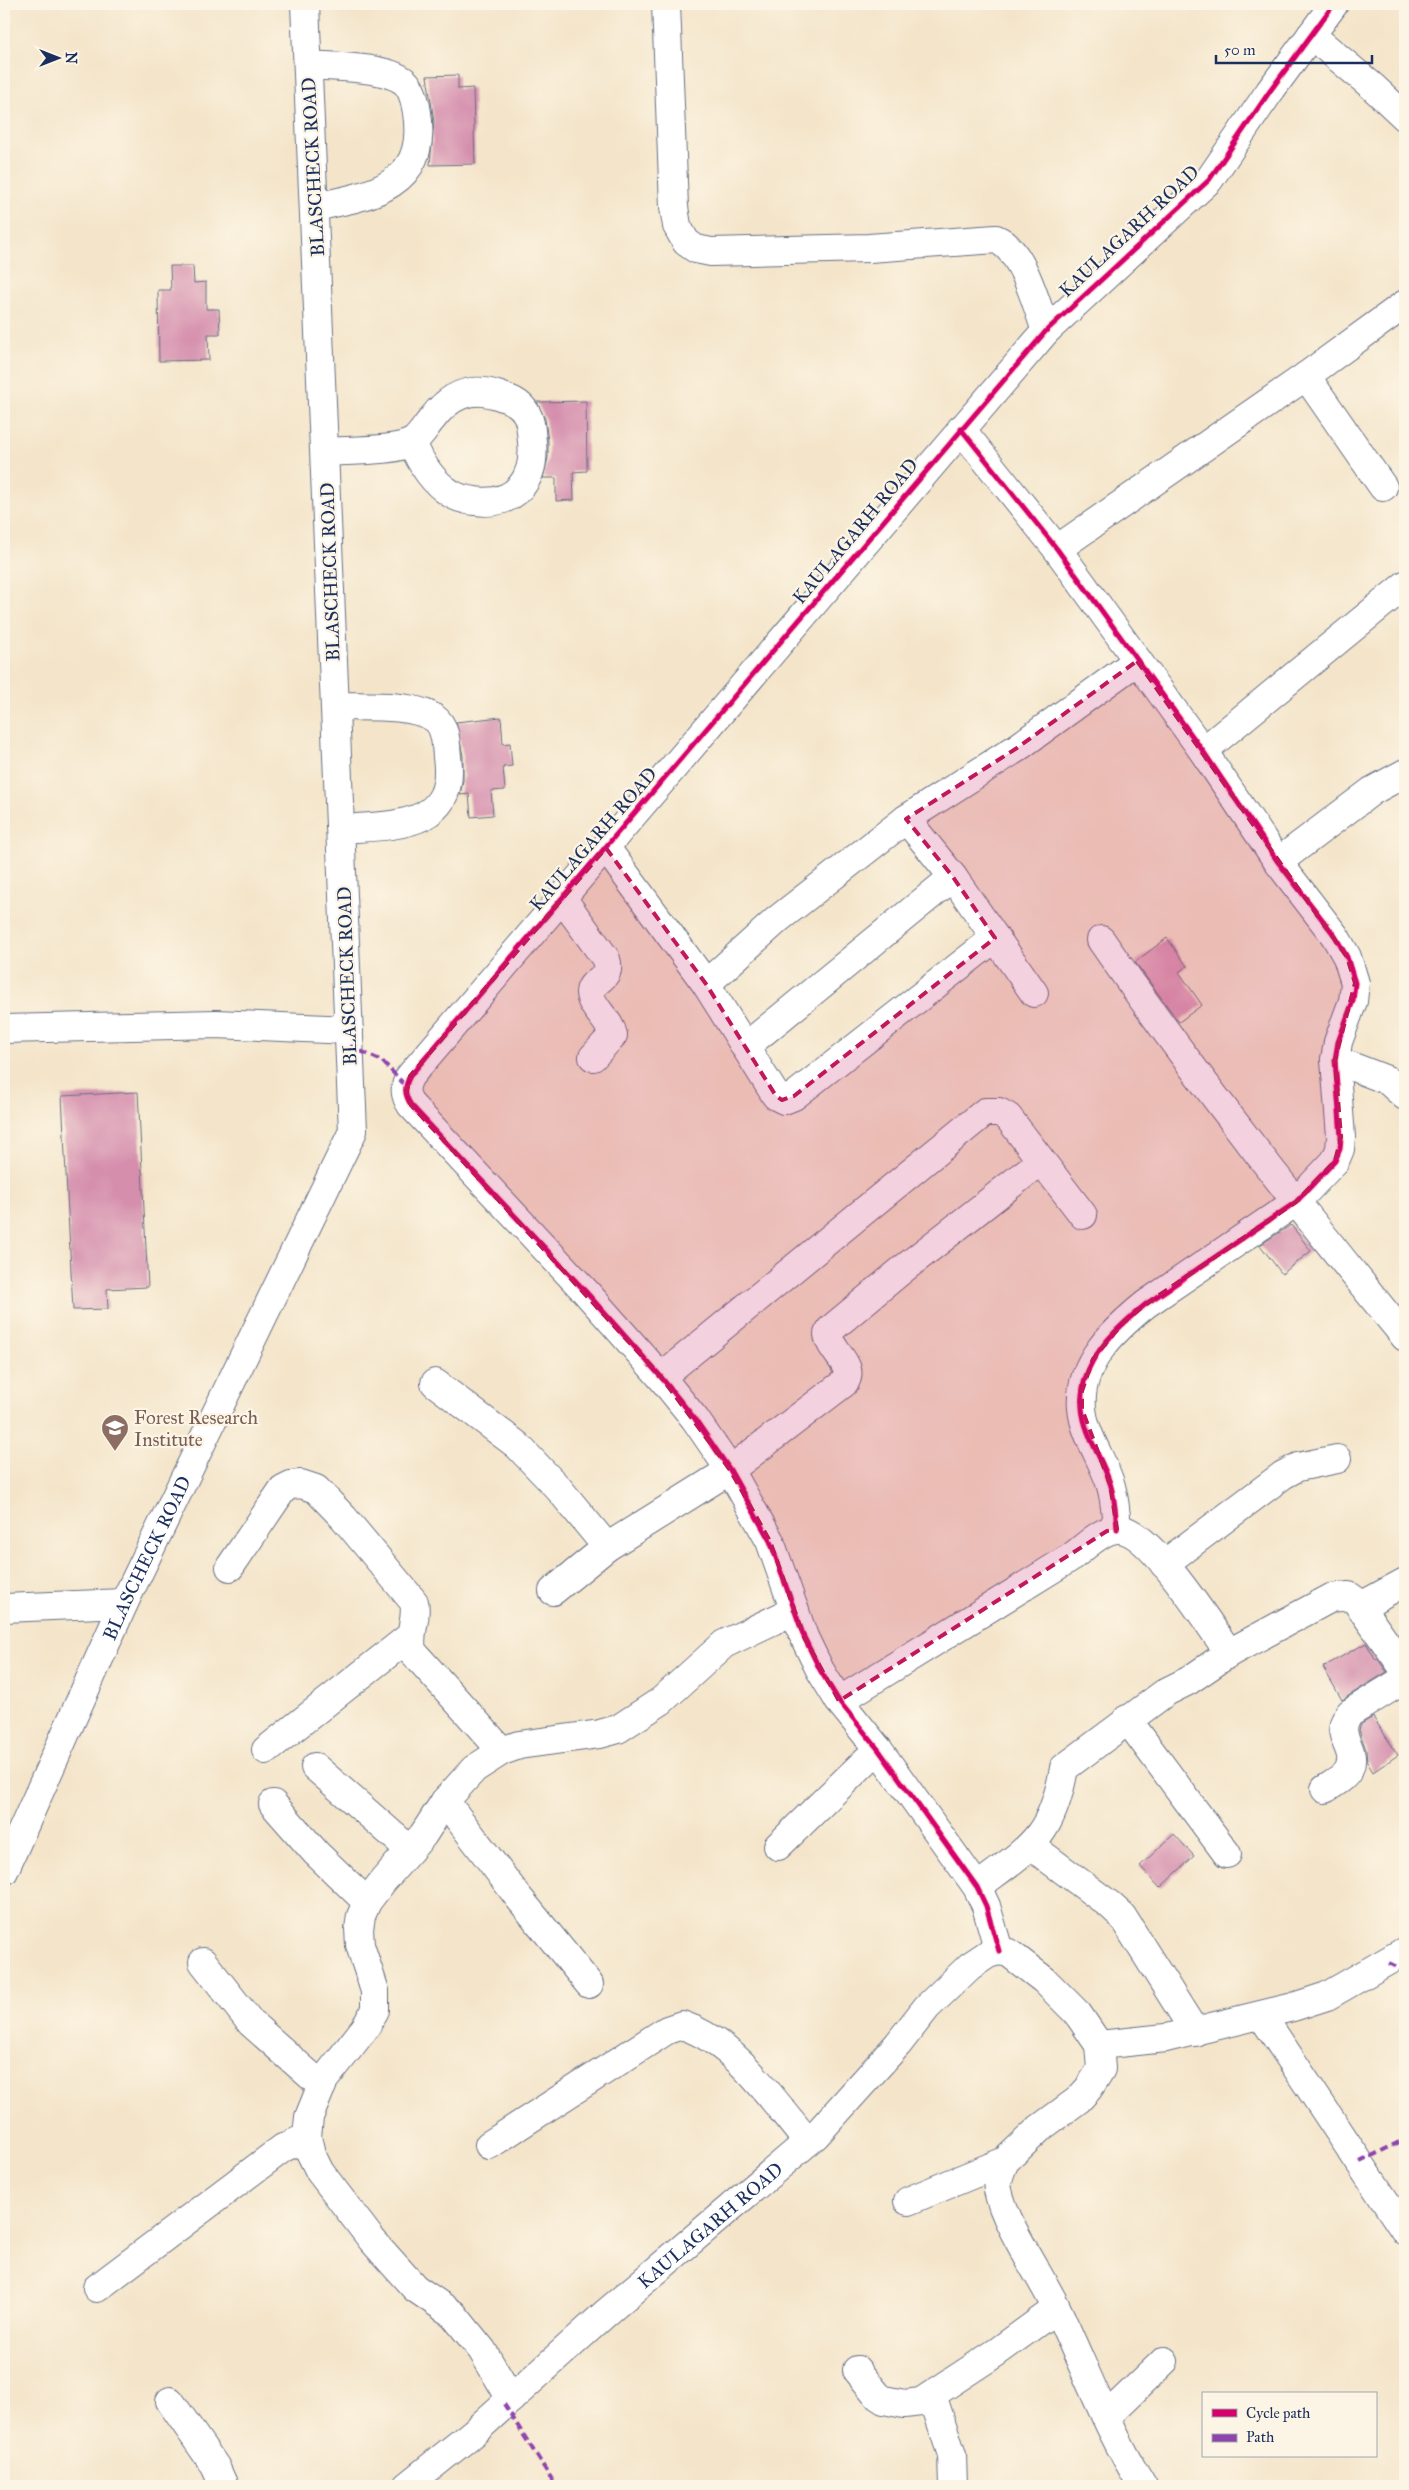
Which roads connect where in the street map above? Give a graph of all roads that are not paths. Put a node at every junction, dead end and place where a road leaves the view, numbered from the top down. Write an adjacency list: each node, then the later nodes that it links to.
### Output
1 (305, 4): 5 (street, BLASCHECK ROAD)
2 (666, 4): 9 (street)
3 (1334, 4): 4 (street, KAULAGARH ROAD)
4 (1310, 35): 6 (street); 9 (street, KAULAGARH ROAD)
5 (308, 65): 7 (street, BLASCHECK ROAD); 7 (street)
6 (1405, 117)
7 (315, 206): 13 (street, BLASCHECK ROAD)
8 (1405, 304): 10 (street)
9 (1046, 331): 11 (street, KAULAGARH ROAD)
10 (1306, 376): 14 (street); 15 (street)
11 (961, 429): 15 (street); 23 (street, KAULAGARH ROAD)
12 (412, 442): 12 (street); 13 (street)
13 (325, 452): 18 (street, BLASCHECK ROAD)
14 (1384, 487)
15 (1058, 549): 17 (street)
16 (1405, 585): 19 (street)
17 (1137, 661): 19 (street); 21 (street)
18 (336, 706): 22 (street, BLASCHECK ROAD); 22 (street)
19 (1203, 751): 24 (street)
20 (1405, 773): 24 (street)
21 (906, 819): 25 (street); 29 (street)
22 (341, 829): 32 (street, BLASCHECK ROAD)
23 (606, 848): 26 (street, KAULAGARH ROAD); 29 (street)
24 (1278, 862): 35 (street)
25 (953, 877): 27 (street); 33 (street)
26 (562, 898): 34 (street); 41 (street, KAULAGARH ROAD)
27 (995, 938): 30 (street); 33 (street)
28 (1101, 940): 38 (street)
29 (706, 984): 33 (street)
30 (1034, 993)
31 (4, 1029): 32 (street)
32 (349, 1030): 51 (street, BLASCHECK ROAD)
33 (745, 1047)
34 (592, 1057)
35 (1335, 1060): 36 (street); 38 (street)
36 (1405, 1096)
37 (1041, 1161): 39 (street); 41 (street); 44 (street)
38 (1296, 1202): 40 (street); 45 (street)
39 (1083, 1215)
40 (1405, 1337)
41 (661, 1377): 44 (street)
42 (434, 1383): 46 (street)
43 (1337, 1459): 47 (street)
44 (730, 1470): 46 (street); 54 (street)
45 (1117, 1529): 47 (street); 59 (street)
46 (607, 1547): 50 (street)
47 (1164, 1564): 56 (street)
48 (230, 1567): 55 (street)
49 (1405, 1582): 52 (street)
50 (553, 1591)
51 (124, 1603): 53 (street); 72 (street, BLASCHECK ROAD)
52 (1361, 1606): 56 (street); 57 (street)
53 (4, 1608)
54 (795, 1610): 59 (street); 63 (street)
55 (409, 1637): 62 (street); 63 (street)
56 (1229, 1652): 60 (street)
57 (1405, 1670)
58 (1405, 1679): 65 (street)
59 (839, 1701): 61 (street)
60 (1127, 1719): 69 (street); 71 (street)
61 (878, 1749): 68 (street); 73 (street)
62 (266, 1750)
63 (502, 1751): 66 (street)
64 (315, 1767): 70 (street)
65 (1325, 1789)
66 (445, 1801): 70 (street); 78 (street)
67 (273, 1804): 74 (street)
68 (778, 1846)
69 (1031, 1846): 73 (street); 80 (street)
70 (410, 1850): 74 (street)
71 (1227, 1854)
72 (4, 1871)
73 (977, 1887): 76 (street)
74 (368, 1902): 82 (street)
75 (1405, 1951): 79 (street)
76 (999, 1952): 81 (street); 84 (street, KAULAGARH ROAD)
77 (203, 1962): 82 (street)
78 (589, 1984)
79 (1262, 2016): 80 (street); 88 (street)
80 (1195, 2032): 81 (street)
81 (1099, 2045): 86 (street)
82 (322, 2086): 83 (street)
83 (307, 2137): 89 (street); 94 (street)
84 (808, 2142): 85 (street); 94 (street, KAULAGARH ROAD)
85 (489, 2146)
86 (1005, 2161): 87 (street); 90 (street)
87 (908, 2201)
88 (1405, 2230)
89 (97, 2288)
90 (1056, 2309): 93 (street); 96 (street)
91 (1164, 2361): 96 (street)
92 (857, 2370): 93 (street)
93 (932, 2395): 99 (street)
94 (511, 2399): 98 (street, KAULAGARH ROAD)
95 (170, 2401): 97 (street)
96 (1106, 2417): 100 (street)
97 (224, 2486)
98 (407, 2486)
99 (953, 2486)
100 (1144, 2486)

